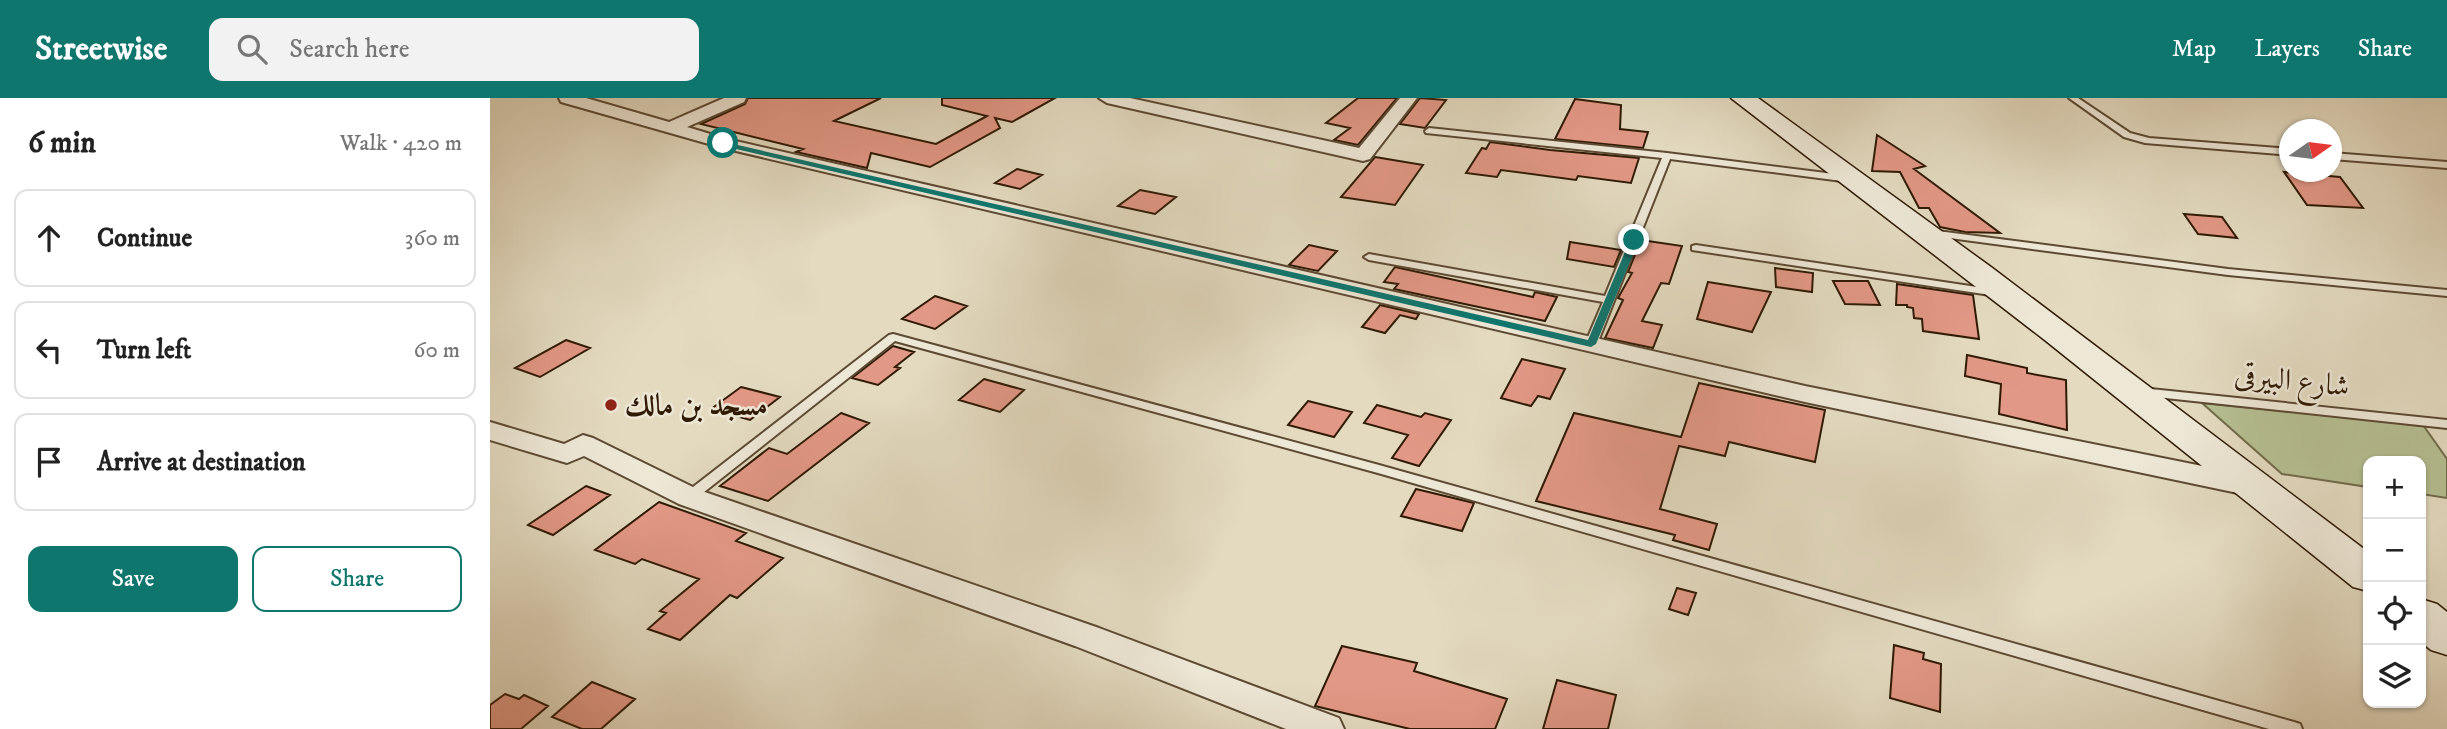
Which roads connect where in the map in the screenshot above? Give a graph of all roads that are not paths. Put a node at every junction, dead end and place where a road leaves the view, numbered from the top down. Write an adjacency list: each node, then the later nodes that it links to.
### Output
1 (567, 98): 7 (street)
2 (738, 98): 7 (street)
3 (1107, 98): 4 (street)
4 (1409, 98)
5 (1743, 98): 13 (street)
6 (2073, 98): 9 (lane)
7 (670, 128): 20 (street)
8 (1429, 131): 10 (lane)
9 (2279, 151)
10 (1667, 156): 13 (lane); 19 (lane)
11 (2342, 157): 12 (lane)
12 (2447, 165)
13 (1858, 180): 14 (street)
14 (1926, 232): 17 (lane); 18 (street)
15 (1696, 248): 18 (lane)
16 (1369, 257): 19 (lane)
17 (2447, 293)
18 (2009, 295): 21 (street)
19 (1609, 300): 20 (lane)
20 (1591, 344): 24 (street)
21 (2132, 391): 22 (lane, شارع البيرقى); 24 (street)
22 (2447, 424)
23 (490, 431): 25 (street)
24 (2254, 486): 26 (street)
25 (689, 498): 29 (street); 30 (lane)
26 (2363, 571)
27 (2426, 621): 28 (street)
28 (2447, 637)
29 (1326, 729)
30 (2294, 729)

